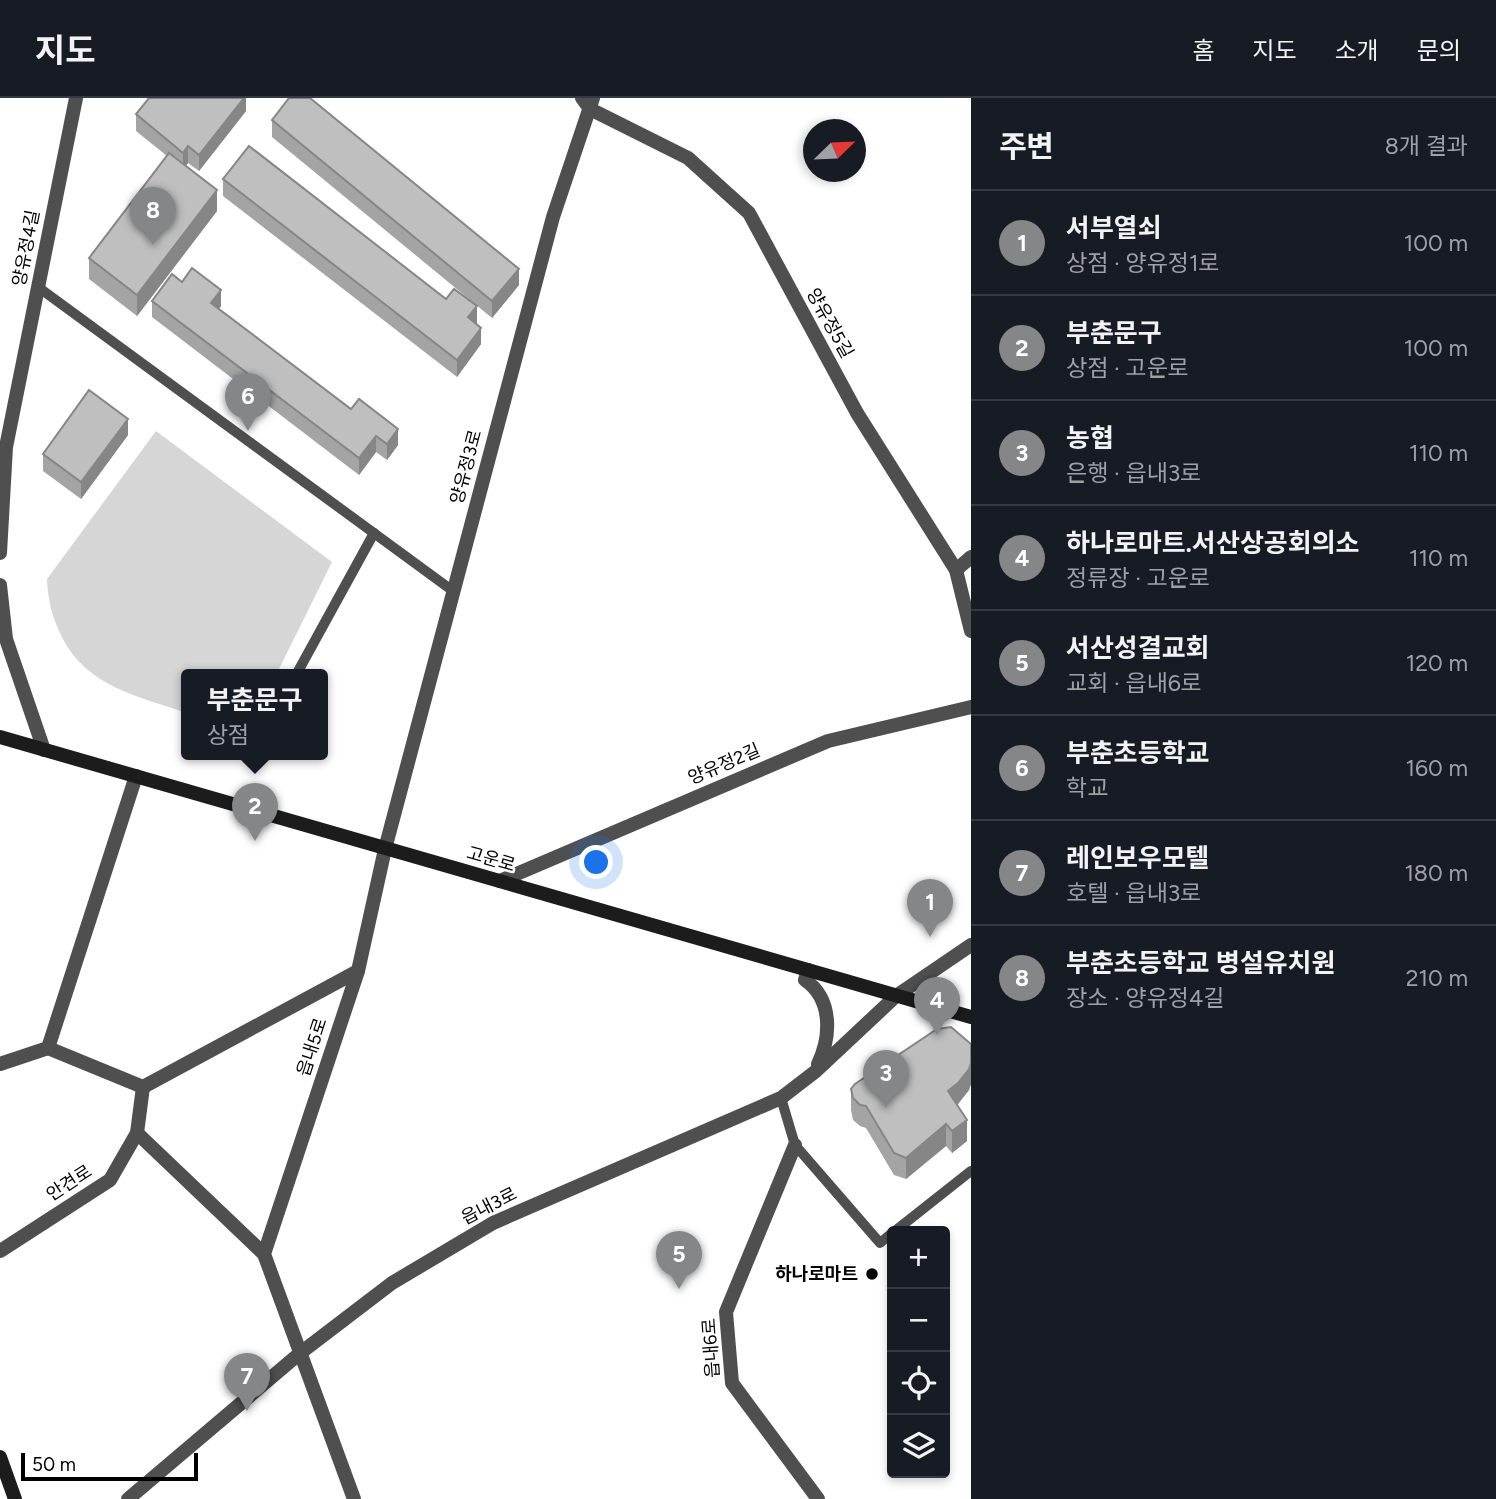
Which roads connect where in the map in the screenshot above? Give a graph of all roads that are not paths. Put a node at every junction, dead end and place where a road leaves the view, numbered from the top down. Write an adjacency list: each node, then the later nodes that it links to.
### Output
1 (76, 98): 3 (street, 양유정4길)
2 (588, 102): 8 (street, 양유정5길); 10 (street, 양유정3로)
3 (38, 287): 4 (street, 양유정4길); 5 (lane)
4 (3, 446): 6 (street, 양유정4길)
5 (374, 533): 10 (lane); 12 (lane)
6 (0, 553)
7 (971, 557): 8 (street)
8 (956, 570): 11 (street, 양유정5길)
9 (0, 585): 15 (street)
10 (453, 591): 17 (street, 양유정3로)
11 (971, 631)
12 (299, 669)
13 (971, 707): 18 (street, 양유정2길)
14 (0, 737): 15 (street, 고운로)
15 (44, 750): 16 (street, 고운로)
16 (136, 776): 17 (street, 고운로); 24 (street)
17 (386, 849): 18 (street, 고운로); 21 (street, 읍내5로)
18 (500, 881): 20 (street, 고운로)
19 (971, 945): 22 (street, 읍내3로)
20 (808, 970): 22 (street, 고운로); 26 (street)
21 (358, 971): 27 (street); 35 (street, 읍내5로)
22 (896, 996): 23 (street, 고운로); 26 (street, 읍내3로)
23 (971, 1017)
24 (48, 1048): 25 (street); 27 (street)
25 (0, 1064)
26 (812, 1073): 28 (street, 읍내3로)
27 (143, 1087): 29 (street, 안견로)
28 (781, 1098): 30 (lane); 36 (street, 읍내3로)
29 (137, 1133): 34 (street, 안견로); 35 (street)
30 (795, 1145): 33 (lane); 41 (street, 읍내6로)
31 (971, 1171): 32 (lane)
32 (902, 1226)
33 (887, 1238)
34 (0, 1251)
35 (264, 1254): 36 (street)
36 (299, 1354): 39 (street, 읍내3로); 40 (street)
37 (0, 1457): 38 (street)
38 (15, 1499)
39 (128, 1499)
40 (354, 1499)
41 (818, 1499)

